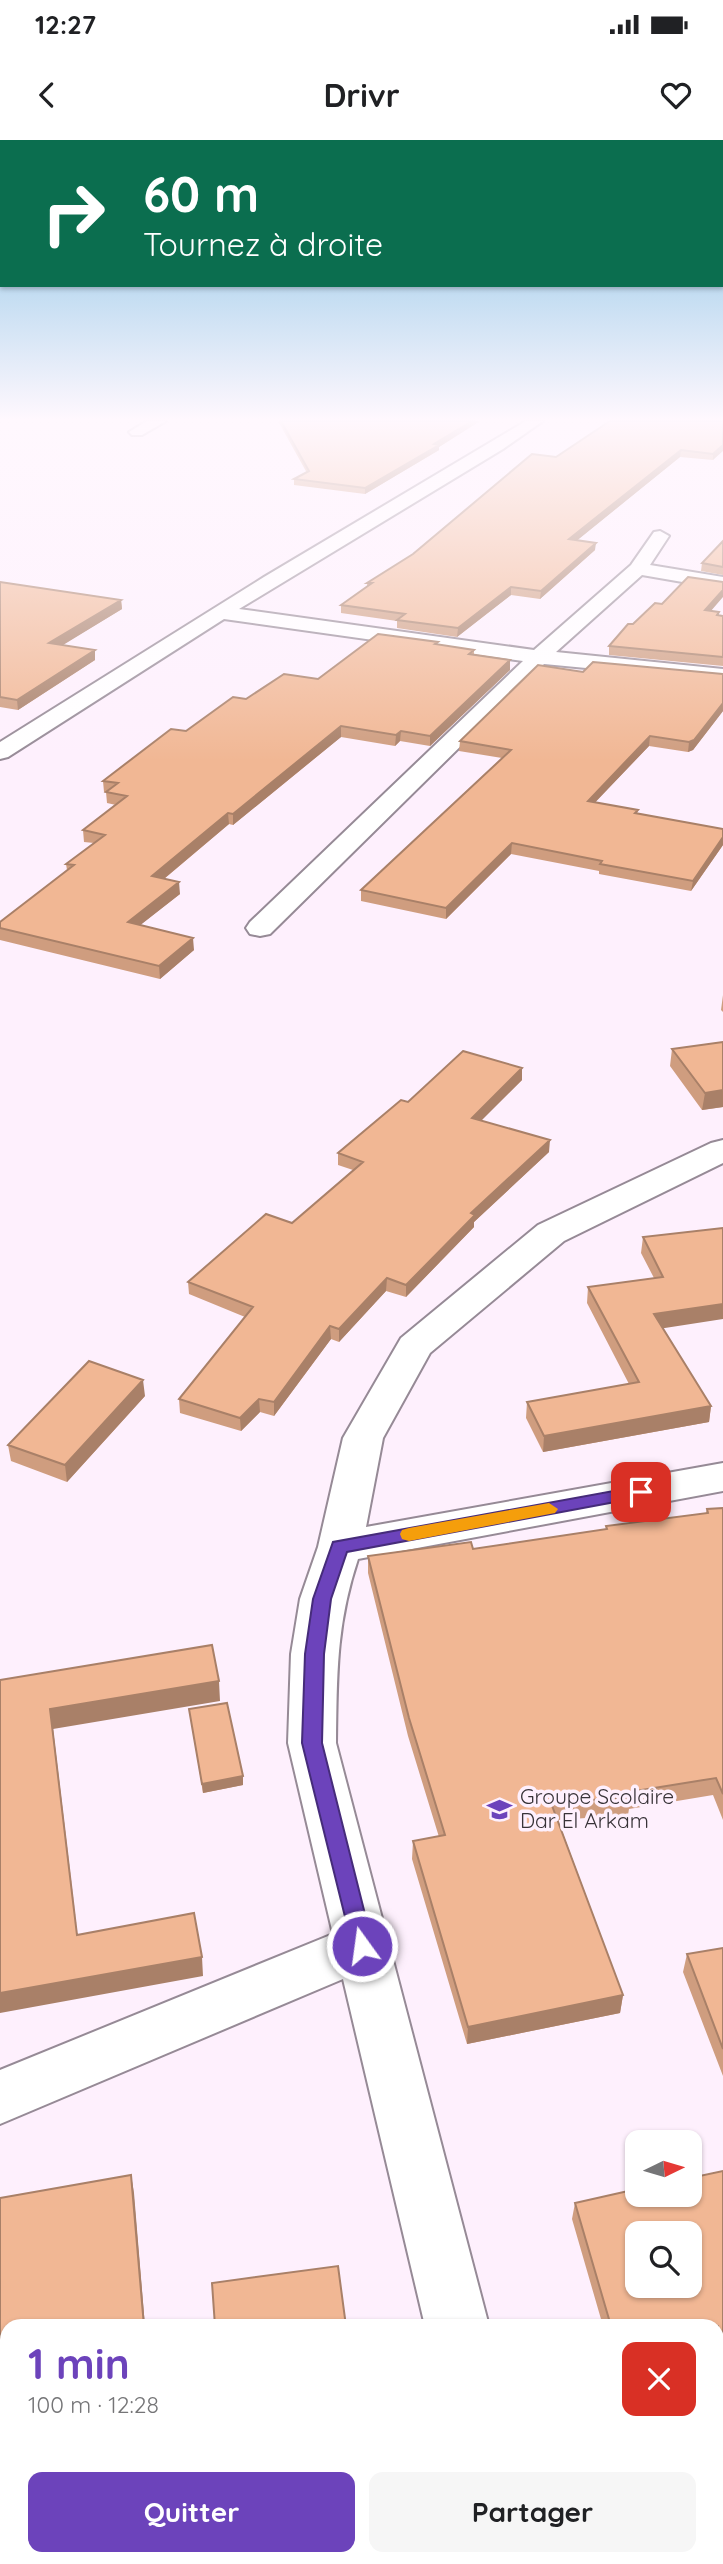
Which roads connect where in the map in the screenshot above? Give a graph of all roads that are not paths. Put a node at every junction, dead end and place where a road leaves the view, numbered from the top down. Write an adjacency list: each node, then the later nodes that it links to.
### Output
1 (352, 534): 5 (street)
2 (660, 536): 3 (street)
3 (638, 569): 4 (street); 6 (street)
4 (723, 583)
5 (223, 613): 6 (street); 8 (street)
6 (539, 657): 7 (street); 9 (street)
7 (723, 675)
8 (0, 752)
9 (260, 928)
10 (723, 1150): 12 (street)
11 (723, 1477): 12 (street)
12 (340, 1547): 13 (street)
13 (362, 1946): 14 (street); 15 (street)
14 (0, 2097)
15 (455, 2319)

